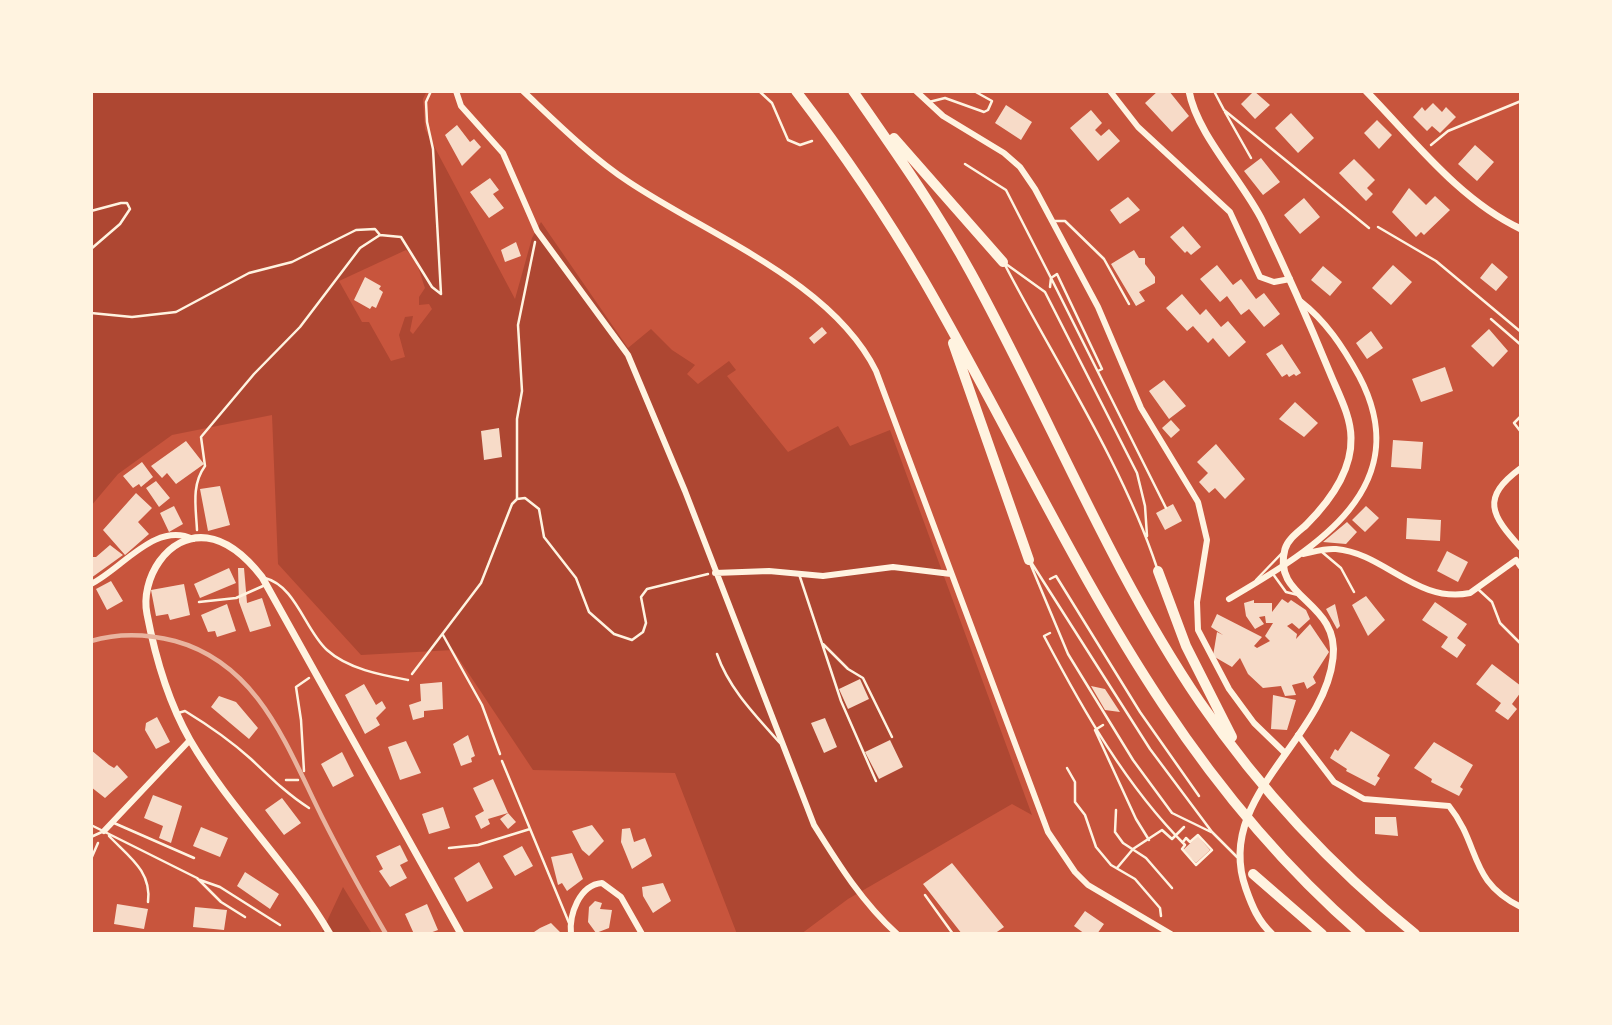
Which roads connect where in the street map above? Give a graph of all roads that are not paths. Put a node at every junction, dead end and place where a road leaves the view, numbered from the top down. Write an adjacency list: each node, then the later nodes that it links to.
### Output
1 (456, 91): 36 (street)
2 (523, 91): 39 (street)
3 (796, 91): 21 (highway)
4 (853, 91): 17 (highway); 59 (highway)
5 (916, 91): 11 (street)
6 (974, 91): 11 (lane)
7 (1110, 91): 18 (street)
8 (1189, 91): 18 (street)
9 (1214, 91): 12 (lane)
10 (1366, 91): 16 (street)
11 (926, 103): 14 (street)
12 (1224, 110): 13 (lane); 15 (lane)
13 (1251, 158)
14 (1052, 221): 20 (lane); 57 (street)
15 (1369, 228)
16 (1521, 229)
17 (1003, 262): 28 (lane); 28 (lane)
18 (1290, 279): 19 (street)
19 (1299, 300): 31 (street); 32 (street)
20 (1129, 304)
21 (943, 314): 33 (highway); 87 (highway)
22 (1491, 319): 23 (lane)
23 (1521, 345)
24 (1521, 416): 25 (lane)
25 (1521, 432)
26 (1521, 468): 29 (street)
27 (195, 538): 40 (street); 42 (street); 52 (street)
28 (1147, 539): 35 (lane)
29 (1521, 548)
30 (1320, 550): 32 (street); 43 (street); 44 (lane)
31 (1285, 551): 41 (lane); 45 (street)
32 (1301, 554): 37 (street)
33 (1029, 559): 66 (lane); 66 (lane)
34 (1521, 567): 43 (street)
35 (1158, 571): 59 (highway)
36 (715, 573): 38 (street); 56 (street)
37 (1273, 573): 41 (street); 45 (lane)
38 (799, 574): 39 (street); 48 (lane)
39 (951, 574): 84 (street)
40 (264, 581): 47 (lane); 51 (lane); 79 (street)
41 (1256, 583): 46 (street)
42 (91, 584)
43 (1477, 588): 49 (lane)
44 (1354, 592)
45 (1298, 595): 53 (street)
46 (1229, 599)
47 (199, 602)
48 (822, 643): 54 (lane); 60 (lane)
49 (1521, 644)
50 (717, 654): 56 (lane)
51 (408, 680)
52 (178, 713): 55 (street); 61 (lane)
53 (1298, 735): 57 (street); 74 (street)
54 (892, 737)
55 (190, 740): 62 (street); 78 (street)
56 (785, 748): 82 (street)
57 (1285, 753): 85 (street)
58 (502, 761): 64 (lane)
59 (1246, 765): 88 (highway)
60 (876, 781)
61 (309, 808)
62 (111, 821): 65 (street); 69 (lane)
63 (91, 825): 65 (lane)
64 (530, 829): 68 (lane); 76 (lane)
65 (104, 831): 67 (lane); 71 (lane); 73 (lane)
66 (1212, 832): 70 (lane)
67 (91, 837)
68 (449, 848)
69 (194, 858)
70 (1254, 874): 86 (highway)
71 (197, 878): 75 (lane); 77 (lane)
72 (925, 895): 83 (lane)
73 (148, 902)
74 (1521, 907)
75 (245, 917)
76 (569, 923): 80 (street); 81 (street)
77 (280, 925)
78 (330, 934)
79 (461, 934)
80 (571, 934)
81 (642, 934)
82 (897, 934)
83 (953, 934)
84 (1171, 934)
85 (1272, 934)
86 (1322, 934)
87 (1361, 934)
88 (1415, 934)

